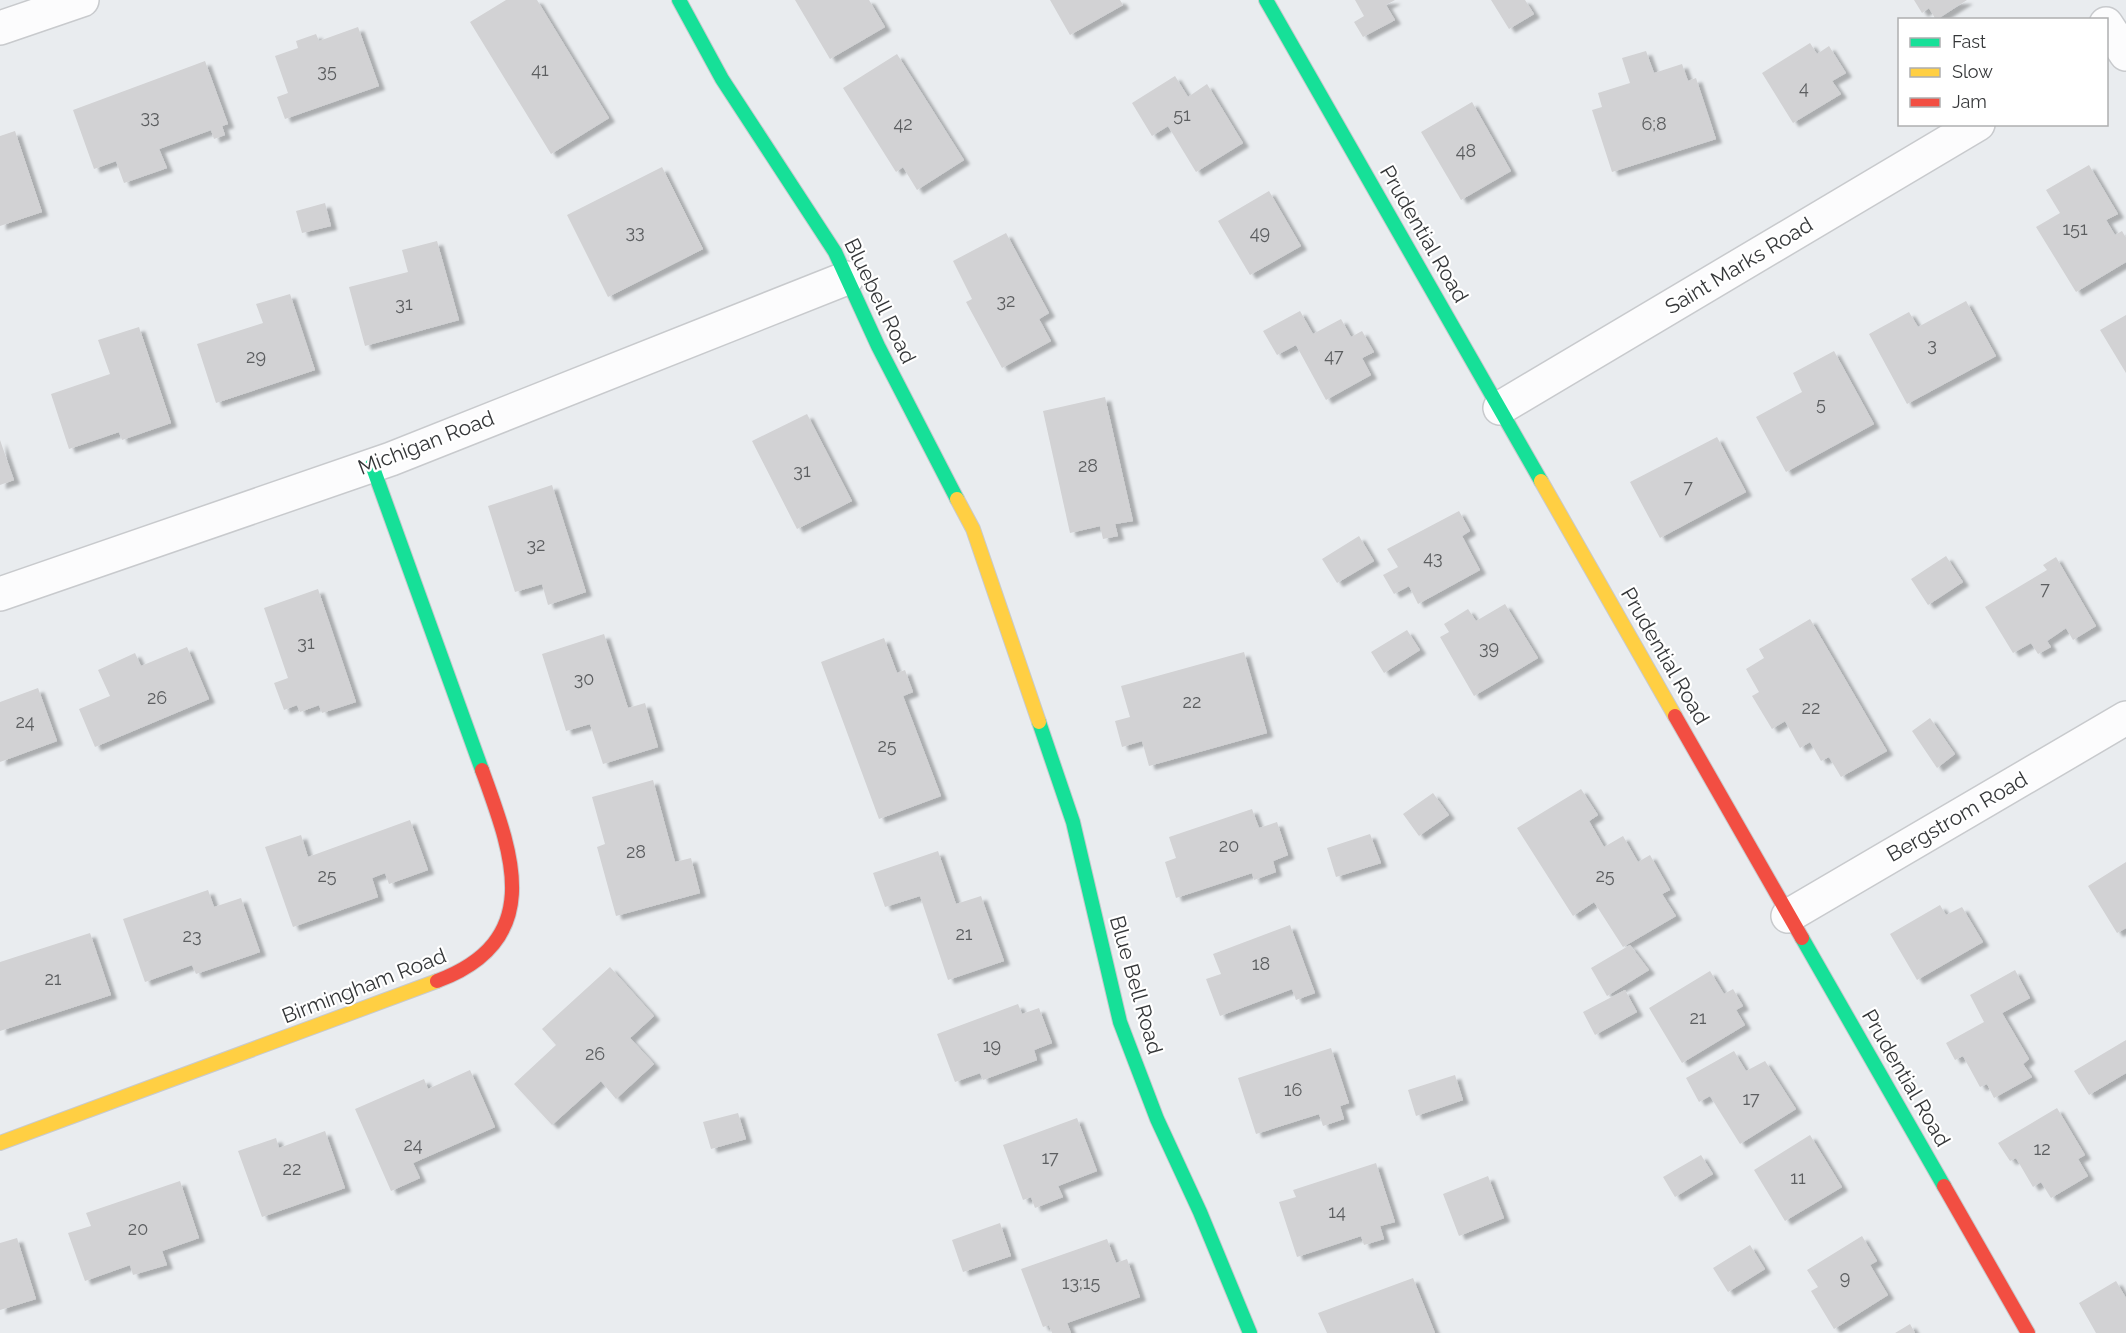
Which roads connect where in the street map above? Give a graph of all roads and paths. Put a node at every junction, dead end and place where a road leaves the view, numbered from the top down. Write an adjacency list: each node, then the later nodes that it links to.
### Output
1 (82, 0): 6 (street)
2 (679, 0): 8 (street, Bluebell Road)
3 (1266, 0): 9 (street, Prudential Road)
4 (2091, 0): 5 (street)
5 (2101, 18)
6 (0, 28)
7 (1975, 126): 9 (street, Saint Marks Road)
8 (847, 278): 10 (street, Michigan Road); 12 (street, Bluebell Road)
9 (1500, 408): 14 (street, Prudential Road)
10 (372, 465): 11 (street, Michigan Road); 15 (street, Birmingham Road)
11 (0, 594)
12 (1012, 638): 16 (street, Blue Bell Road)
13 (2126, 718): 14 (street, Bergstrom Road)
14 (1788, 916): 17 (street, Prudential Road)
15 (0, 1143)
16 (1250, 1333)
17 (2028, 1333)

